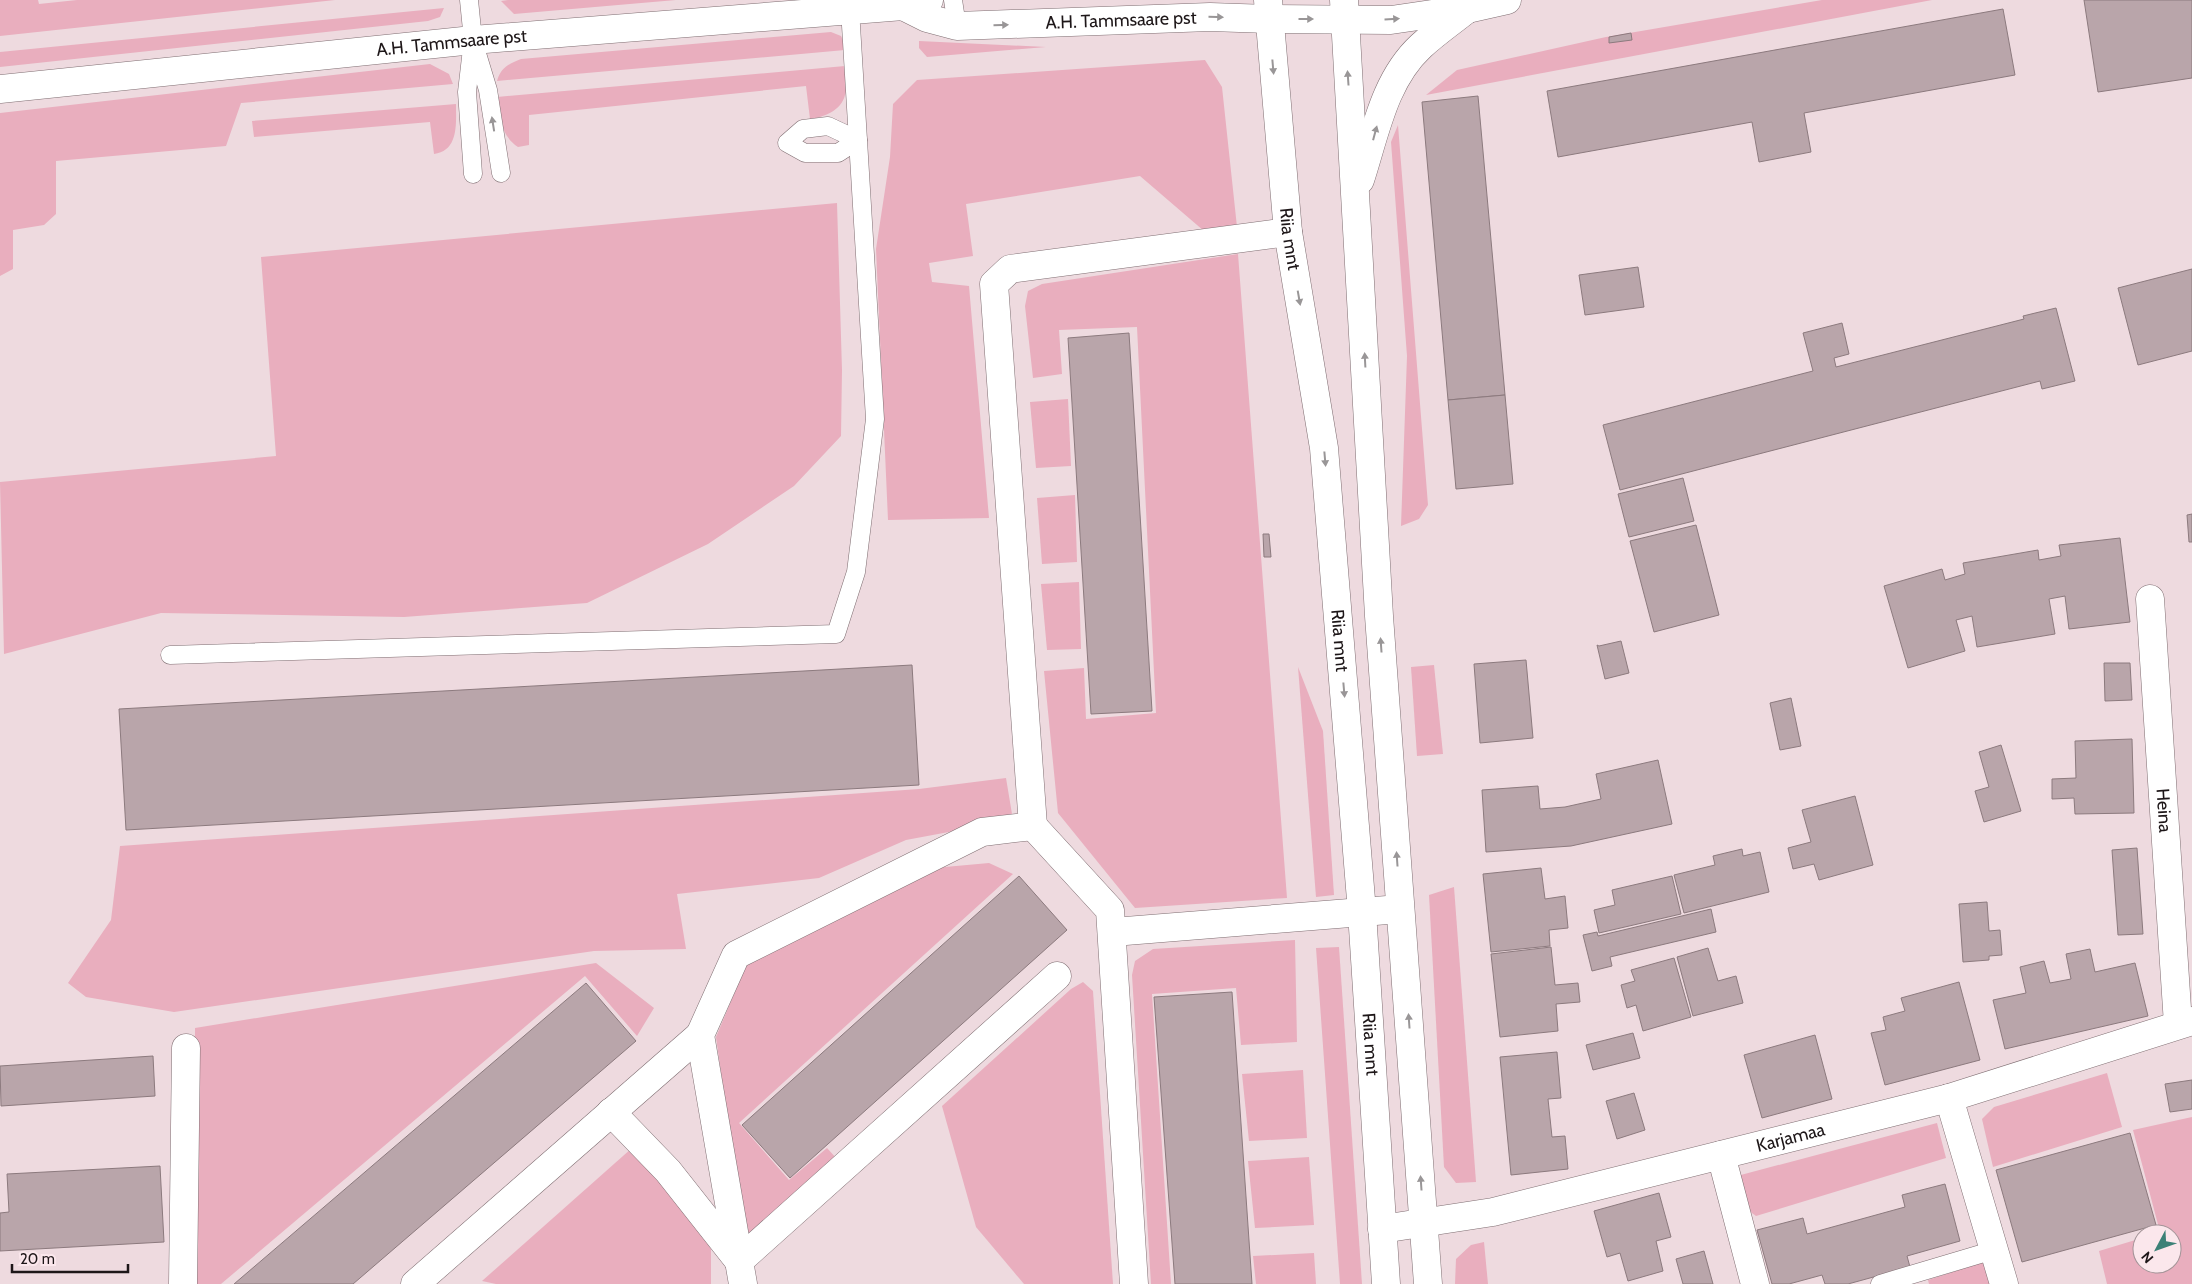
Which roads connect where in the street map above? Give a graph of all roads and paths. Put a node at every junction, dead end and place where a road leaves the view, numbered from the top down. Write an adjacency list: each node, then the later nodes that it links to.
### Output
1 (470, 0): 10 (lane)
2 (953, 0): 9 (lane)
3 (1507, 0): 8 (street, A.H. Tammsaare pst)
4 (916, 3): 5 (street, A.H. Tammsaare pst); 9 (street, A.H. Tammsaare pst)
5 (850, 9): 10 (street, A.H. Tammsaare pst); 17 (lane)
6 (1268, 9): 7 (street, A.H. Tammsaare pst, one-way to 7); 9 (street, A.H. Tammsaare pst, one-way to 6); 15 (street, Riia mnt, one-way to 15)
7 (1344, 9): 8 (street, A.H. Tammsaare pst, one-way to 8); 14 (street, one-way to 7)
8 (1467, 9): 14 (street, one-way to 8)
9 (957, 26)
10 (473, 40): 11 (street, A.H. Tammsaare pst); 12 (lane, one-way to 10); 13 (lane)
11 (0, 89)
12 (501, 173)
13 (473, 174)
14 (1355, 196): 19 (street, one-way to 14)
15 (1288, 232): 18 (street); 20 (street, Riia mnt, one-way to 20)
16 (2150, 599): 23 (street, Heina)
17 (170, 655)
18 (1033, 826): 21 (street); 24 (street)
19 (1400, 909): 20 (street); 29 (street, one-way to 19)
20 (1362, 912): 21 (street); 30 (street, Riia mnt)
21 (1112, 932): 35 (street)
22 (1057, 976): 32 (street)
23 (2185, 1023): 26 (street, Karjamaa)
24 (700, 1035): 27 (street); 32 (street)
25 (186, 1048): 33 (street)
26 (1949, 1098): 28 (street, Karjamaa); 31 (street)
27 (612, 1112): 32 (street); 34 (street)
28 (1721, 1155): 29 (street, Karjamaa); 38 (street)
29 (1424, 1222): 30 (street, Karjamaa); 37 (street)
30 (1382, 1229): 36 (street, Riia mnt)
31 (1994, 1250): 39 (lane); 40 (street)
32 (741, 1273)
33 (183, 1284)
34 (415, 1284)
35 (1134, 1284)
36 (1386, 1284)
37 (1428, 1284)
38 (1755, 1284)
39 (1880, 1284)
40 (2004, 1284)

